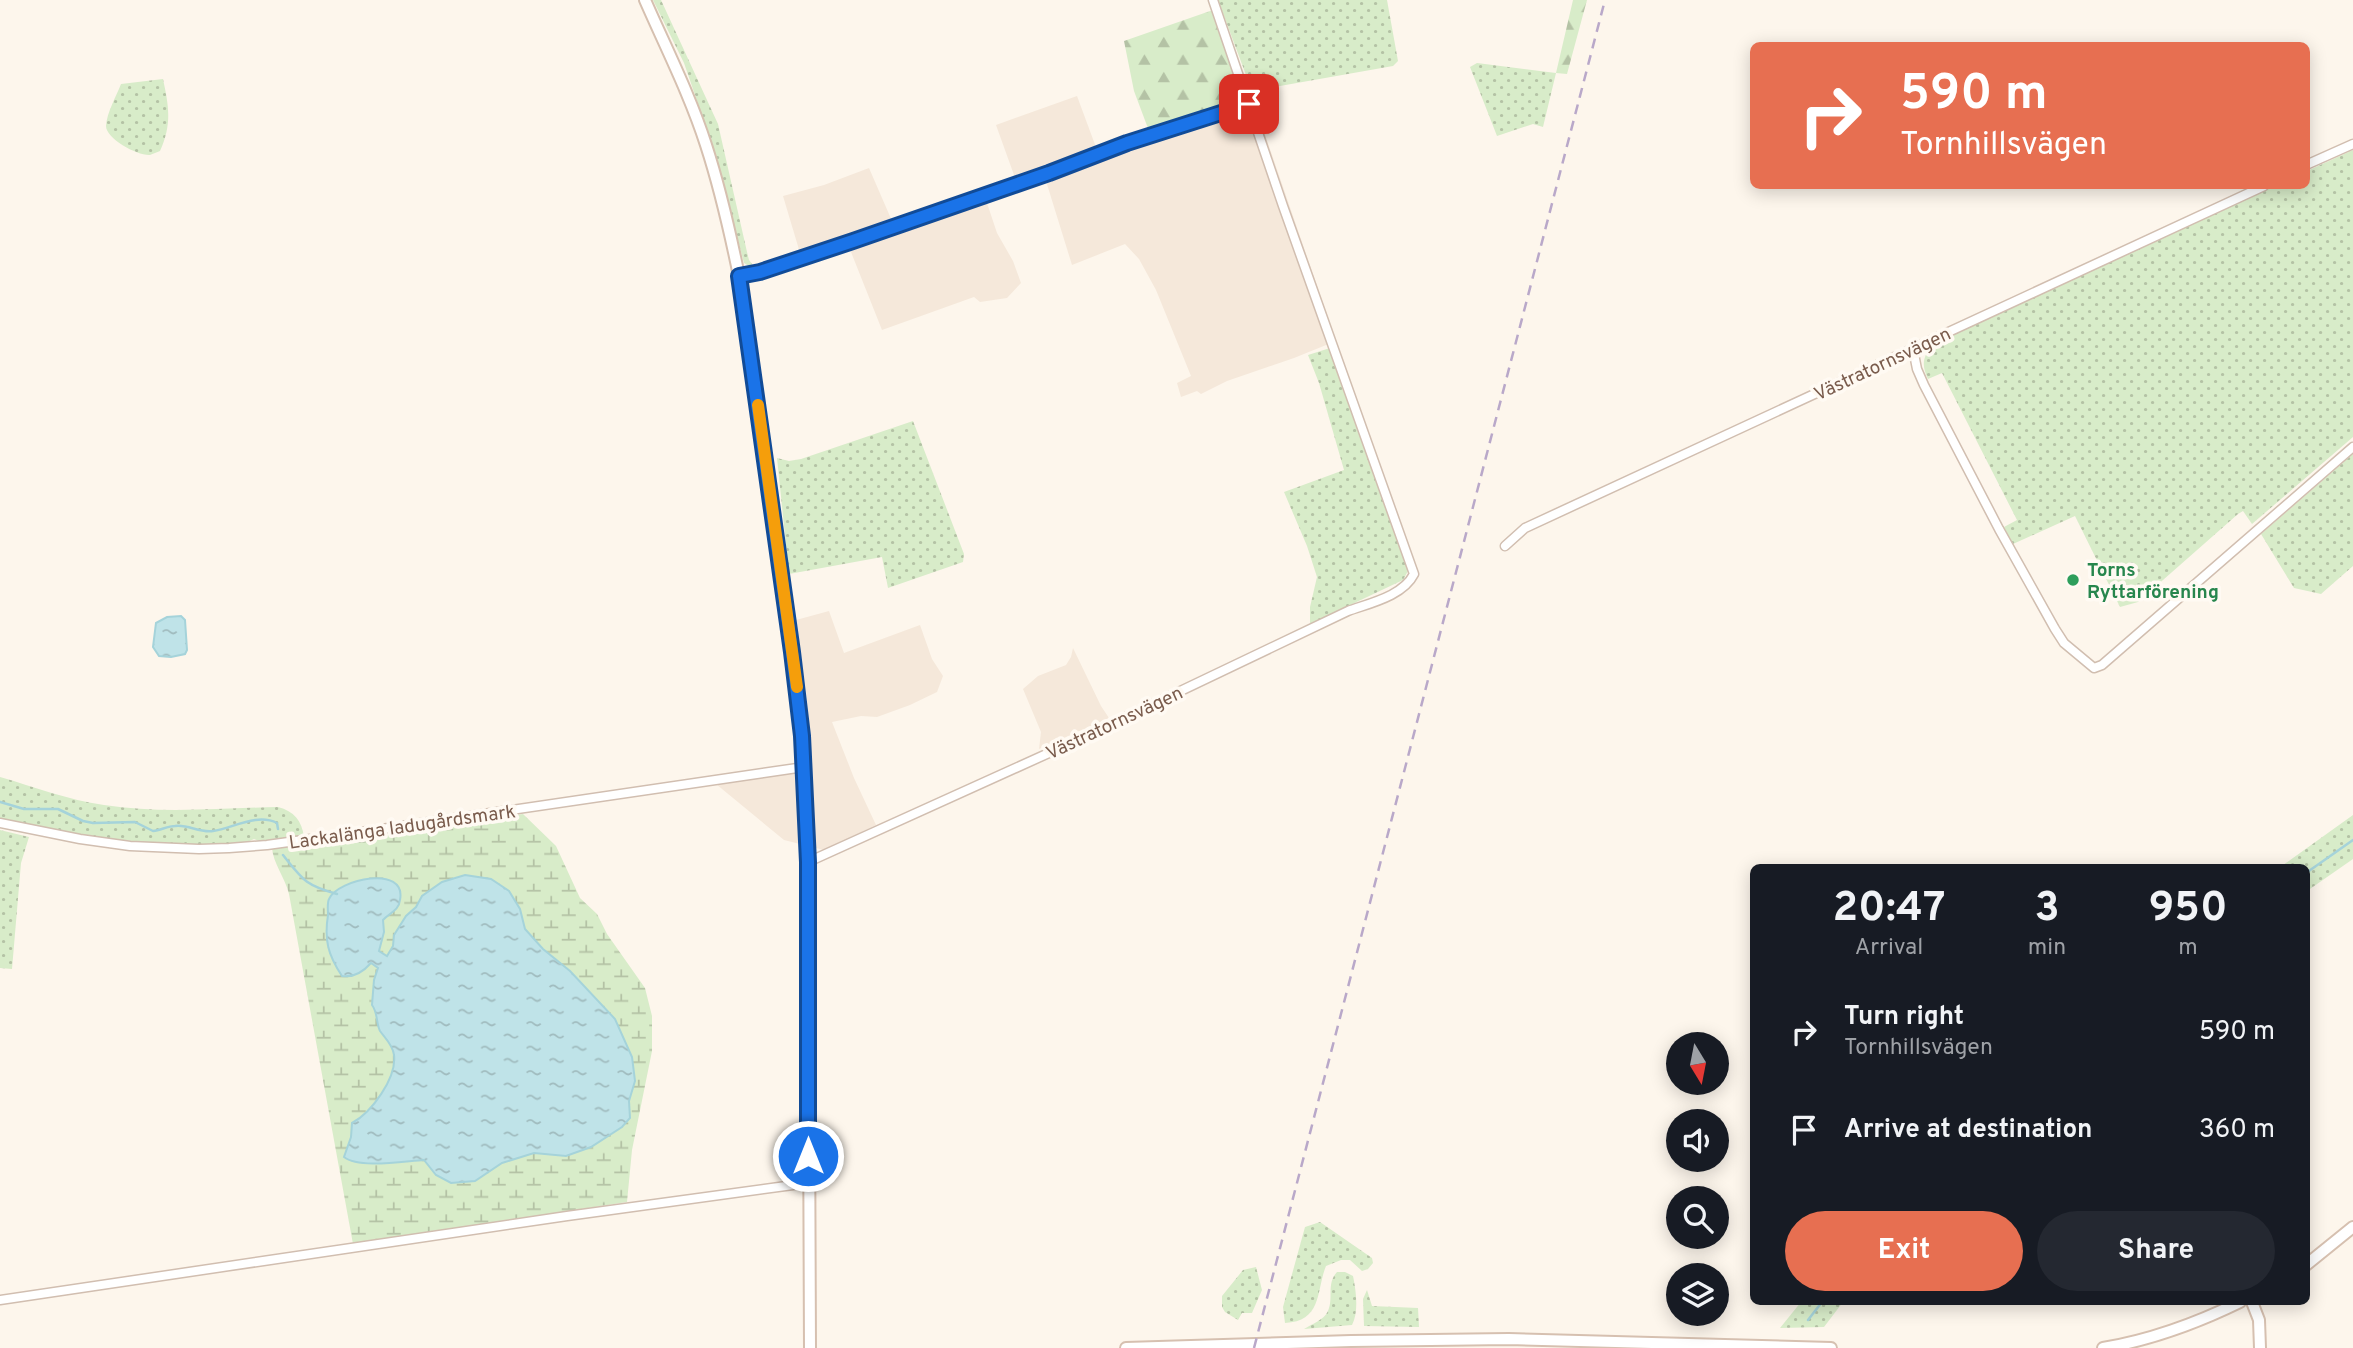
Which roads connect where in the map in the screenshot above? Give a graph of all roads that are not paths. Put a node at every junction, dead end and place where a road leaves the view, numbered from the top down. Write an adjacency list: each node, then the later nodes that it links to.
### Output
1 (645, 0): 7 (main road)
2 (1213, 0): 3 (street)
3 (1249, 104): 7 (street); 13 (street, Västratornsvägen)
4 (2353, 144): 5 (street)
5 (2310, 163)
6 (2258, 189): 8 (street, Västratornsvägen)
7 (739, 276): 11 (main road)
8 (1913, 349): 9 (street); 10 (street, Västratornsvägen)
9 (2353, 447)
10 (1505, 546)
11 (804, 767): 12 (street, Lackalänga ladugårdsmark); 13 (main road)
12 (0, 823)
13 (808, 862): 14 (main road)
14 (808, 1183): 17 (street); 20 (main road)
15 (2353, 1227): 16 (main road)
16 (2310, 1262)
17 (0, 1300)
18 (2234, 1305): 23 (main road)
19 (2253, 1305): 24 (main road)
20 (810, 1348)
21 (1126, 1348): 22 (main road)
22 (1831, 1348)
23 (2103, 1348)
24 (2260, 1348)

